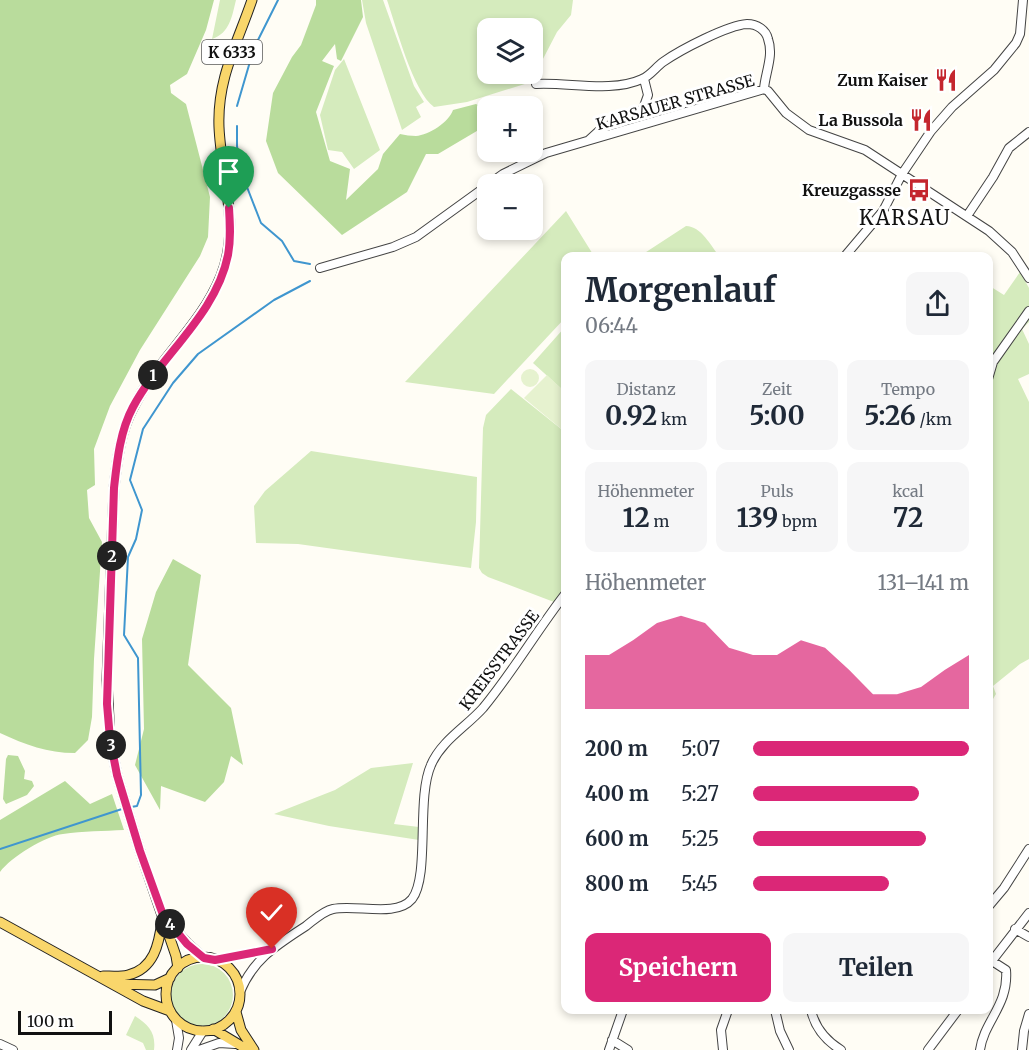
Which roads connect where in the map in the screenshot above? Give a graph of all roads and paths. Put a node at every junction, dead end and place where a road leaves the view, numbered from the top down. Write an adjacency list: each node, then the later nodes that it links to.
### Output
1 (252, 0): 23 (main road, K 6333)
2 (1023, 0): 3 (street)
3 (1020, 34): 4 (street); 11 (street)
4 (1029, 38)
5 (644, 79): 6 (street); 7 (street); 9 (street)
6 (543, 84)
7 (764, 90): 9 (street, KARSAUER STRASSE); 11 (street, KARSAUER STRASSE)
8 (1029, 132): 13 (street)
9 (587, 142): 10 (street, KARSAUER STRASSE)
10 (503, 174)
11 (902, 174): 13 (street, KARSAUER STRASSE); 14 (street)
12 (477, 193): 15 (street, KARSAUER STRASSE)
13 (967, 216): 16 (street, KARSAUER STRASSE)
14 (848, 252)
15 (320, 268)
16 (1029, 278)
17 (1029, 311): 18 (street)
18 (993, 362)
19 (561, 600): 27 (street, KREISSTRASSE)
20 (1029, 849): 21 (street)
21 (993, 901)
22 (1029, 913): 25 (street)
23 (163, 915): 28 (main road, K 6333); 32 (main road, K 6333); 33 (main road)
24 (0, 922): 33 (main road)
25 (1015, 929): 26 (street); 29 (street)
26 (1029, 938)
27 (272, 949): 30 (street, KREISSTRASSE); 36 (street, KREISSTRASSE)
28 (204, 958): 30 (main road); 32 (main road)
29 (993, 959)
30 (215, 960): 36 (main road)
31 (993, 964): 62 (street)
32 (178, 968): 34 (main road)
33 (101, 976): 35 (main road)
34 (170, 978): 35 (main road); 37 (main road)
35 (116, 984): 37 (main road)
36 (240, 992): 38 (main road)
37 (170, 1011): 45 (main road)
38 (236, 1012): 46 (main road); 55 (main road)
39 (622, 1014): 47 (street)
40 (727, 1014): 58 (street)
41 (776, 1014): 59 (street)
42 (811, 1014): 60 (street)
43 (955, 1014): 61 (street)
44 (1029, 1014): 63 (street)
45 (176, 1020): 46 (main road); 51 (street)
46 (208, 1030): 49 (main road); 52 (street)
47 (612, 1040): 56 (street); 57 (street)
48 (0, 1044): 50 (street)
49 (239, 1044): 53 (street); 54 (main road)
50 (13, 1050)
51 (177, 1050)
52 (191, 1050)
53 (199, 1050)
54 (248, 1050)
55 (254, 1050)
56 (609, 1050)
57 (628, 1050)
58 (723, 1050)
59 (789, 1050)
60 (841, 1050)
61 (928, 1050)
62 (980, 1050)
63 (1022, 1050)

